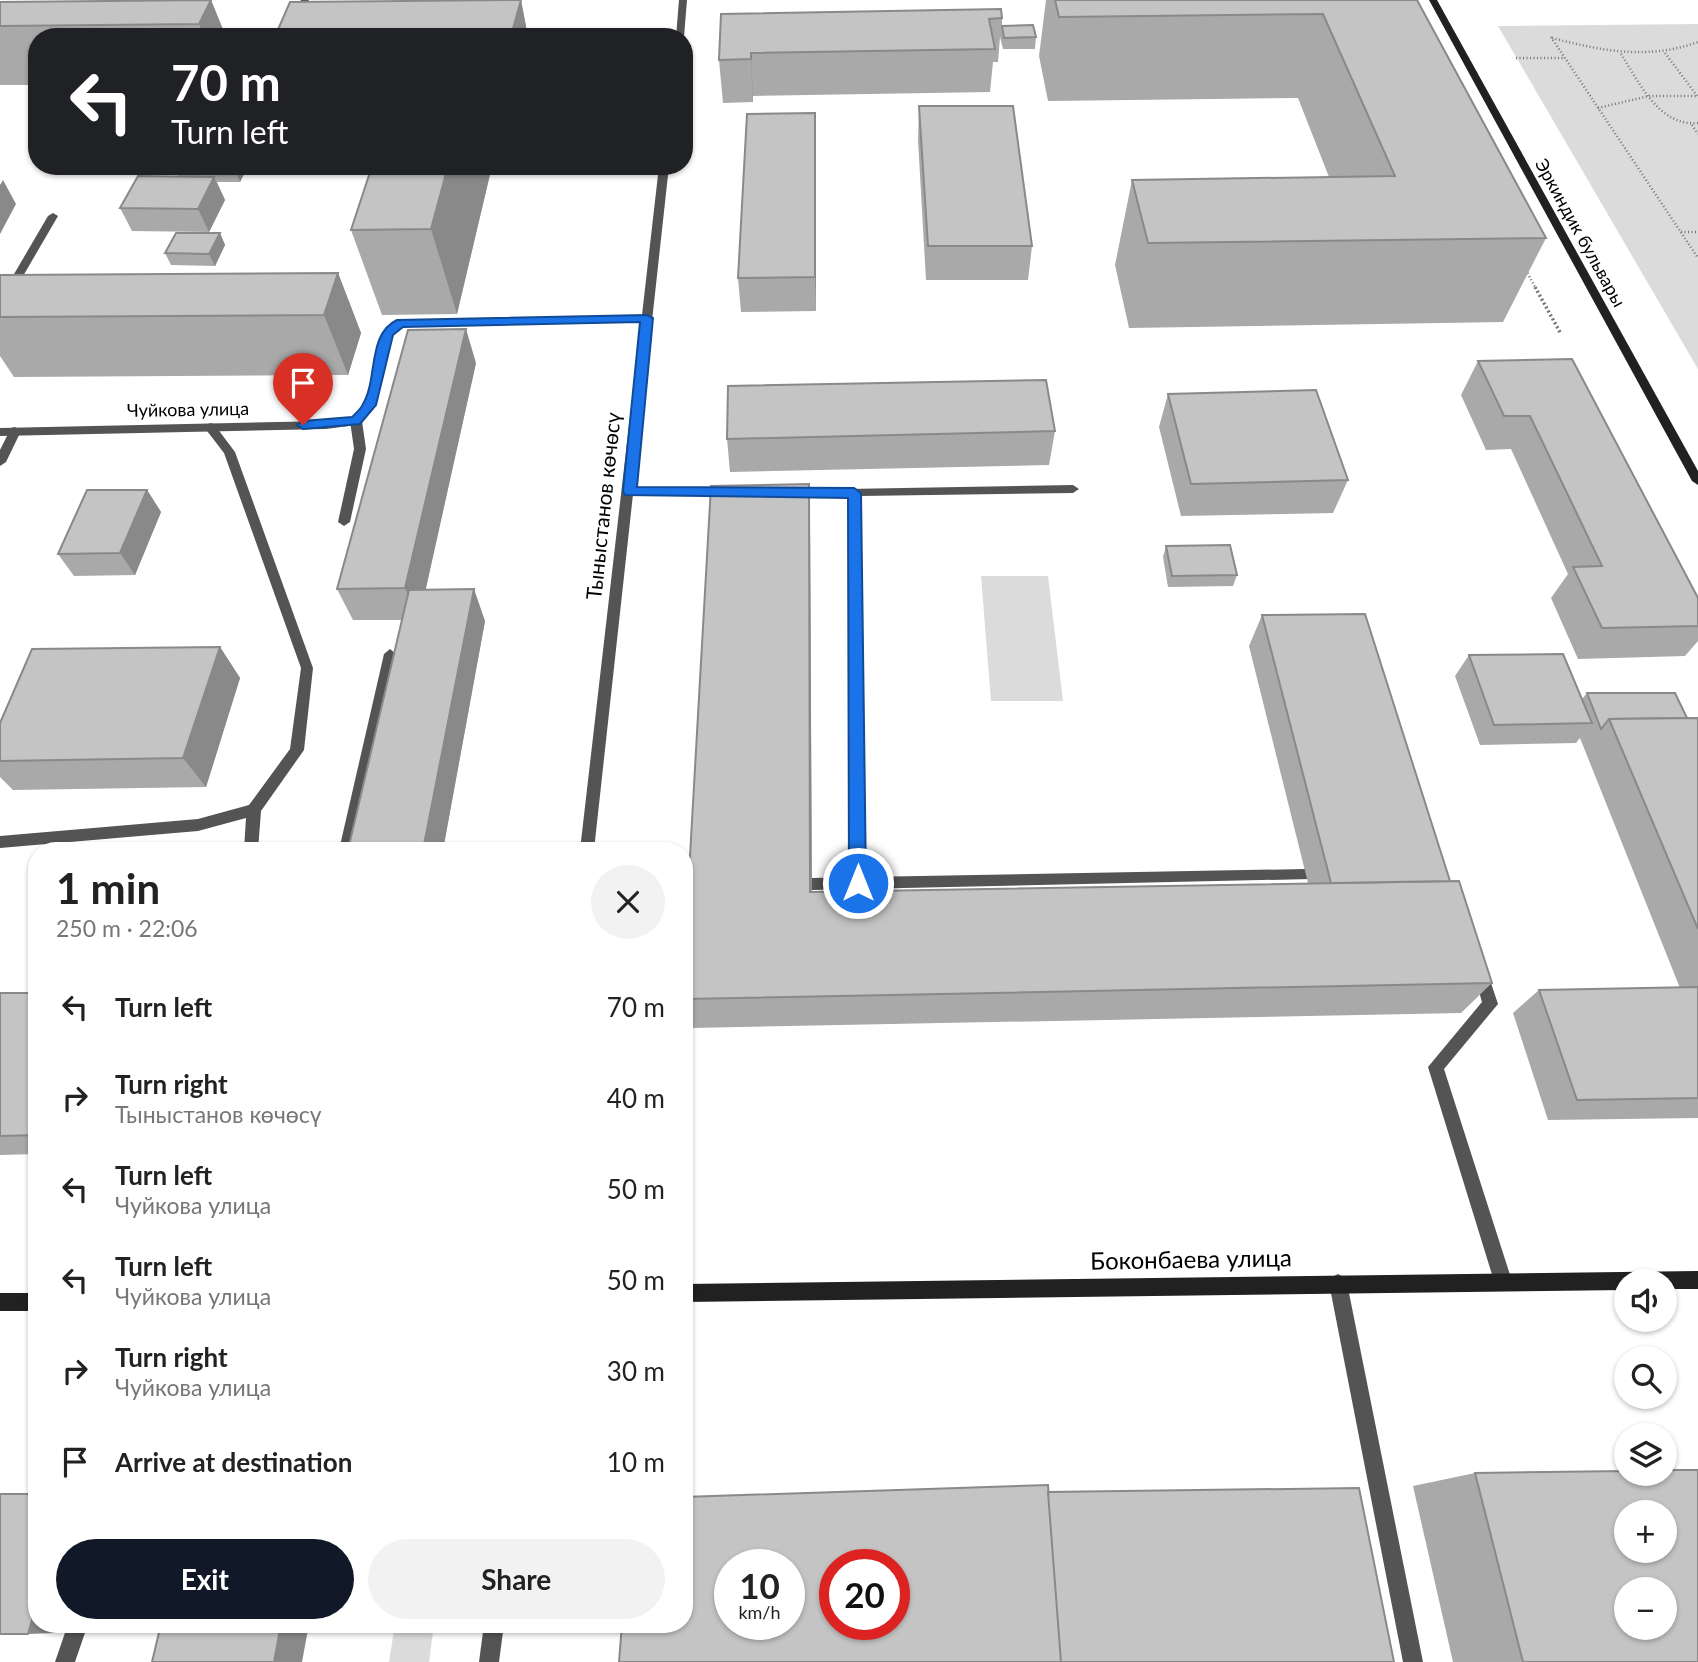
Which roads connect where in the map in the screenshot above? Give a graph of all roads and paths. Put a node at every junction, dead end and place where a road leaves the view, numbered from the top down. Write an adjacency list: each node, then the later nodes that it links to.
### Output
1 (305, 0): 4 (street)
2 (683, 0): 5 (street)
3 (1433, 0): 31 (street, Эркиндик бульвары)
4 (293, 28)
5 (681, 28)
6 (1698, 42): 8 (path)
7 (1620, 53): 8 (path); 10 (path); 11 (path)
8 (1665, 53): 12 (path)
9 (1517, 58): 10 (path)
10 (1565, 58): 13 (path)
11 (1649, 96): 12 (path); 13 (path); 15 (path)
12 (1698, 96)
13 (1598, 108): 19 (path)
14 (1698, 123): 15 (path)
15 (1692, 125): 16 (path)
16 (1698, 134)
17 (663, 175): 24 (street, Тыныстанов көчөсү)
18 (53, 216): 23 (street)
19 (1681, 232): 20 (path); 21 (path)
20 (1698, 232)
21 (1698, 258)
22 (1522, 262): 25 (path)
23 (0, 307)
24 (647, 318): 26 (street); 33 (street, Тыныстанов көчөсү)
25 (1561, 334)
26 (356, 421): 27 (street, Чуйкова улица); 37 (street)
27 (210, 427): 28 (street, Чуйкова улица); 39 (street)
28 (15, 431): 29 (street, Чуйкова улица); 30 (street)
29 (0, 432)
30 (0, 462)
31 (1698, 481)
32 (1073, 489): 36 (street)
33 (629, 491): 34 (street); 43 (street, Тыныстанов көчөсү)
34 (737, 492)
35 (776, 493): 36 (street)
36 (854, 493): 45 (street)
37 (344, 522)
38 (390, 654): 42 (street)
39 (254, 810): 40 (street); 41 (street)
40 (0, 842)
41 (252, 842)
42 (347, 842)
43 (588, 842)
44 (1306, 875): 45 (street)
45 (858, 883): 46 (street)
46 (812, 884)
47 (1473, 951): 49 (street)
48 (1698, 1280): 49 (street, Боконбаева улица)
49 (1503, 1281): 50 (street, Боконбаева улица)
50 (1338, 1283): 51 (street, Боконбаева улица); 58 (street)
51 (693, 1293)
52 (28, 1302): 53 (street)
53 (0, 1303)
54 (75, 1633): 56 (street)
55 (493, 1633): 57 (street)
56 (65, 1662)
57 (489, 1662)
58 (1413, 1662)

